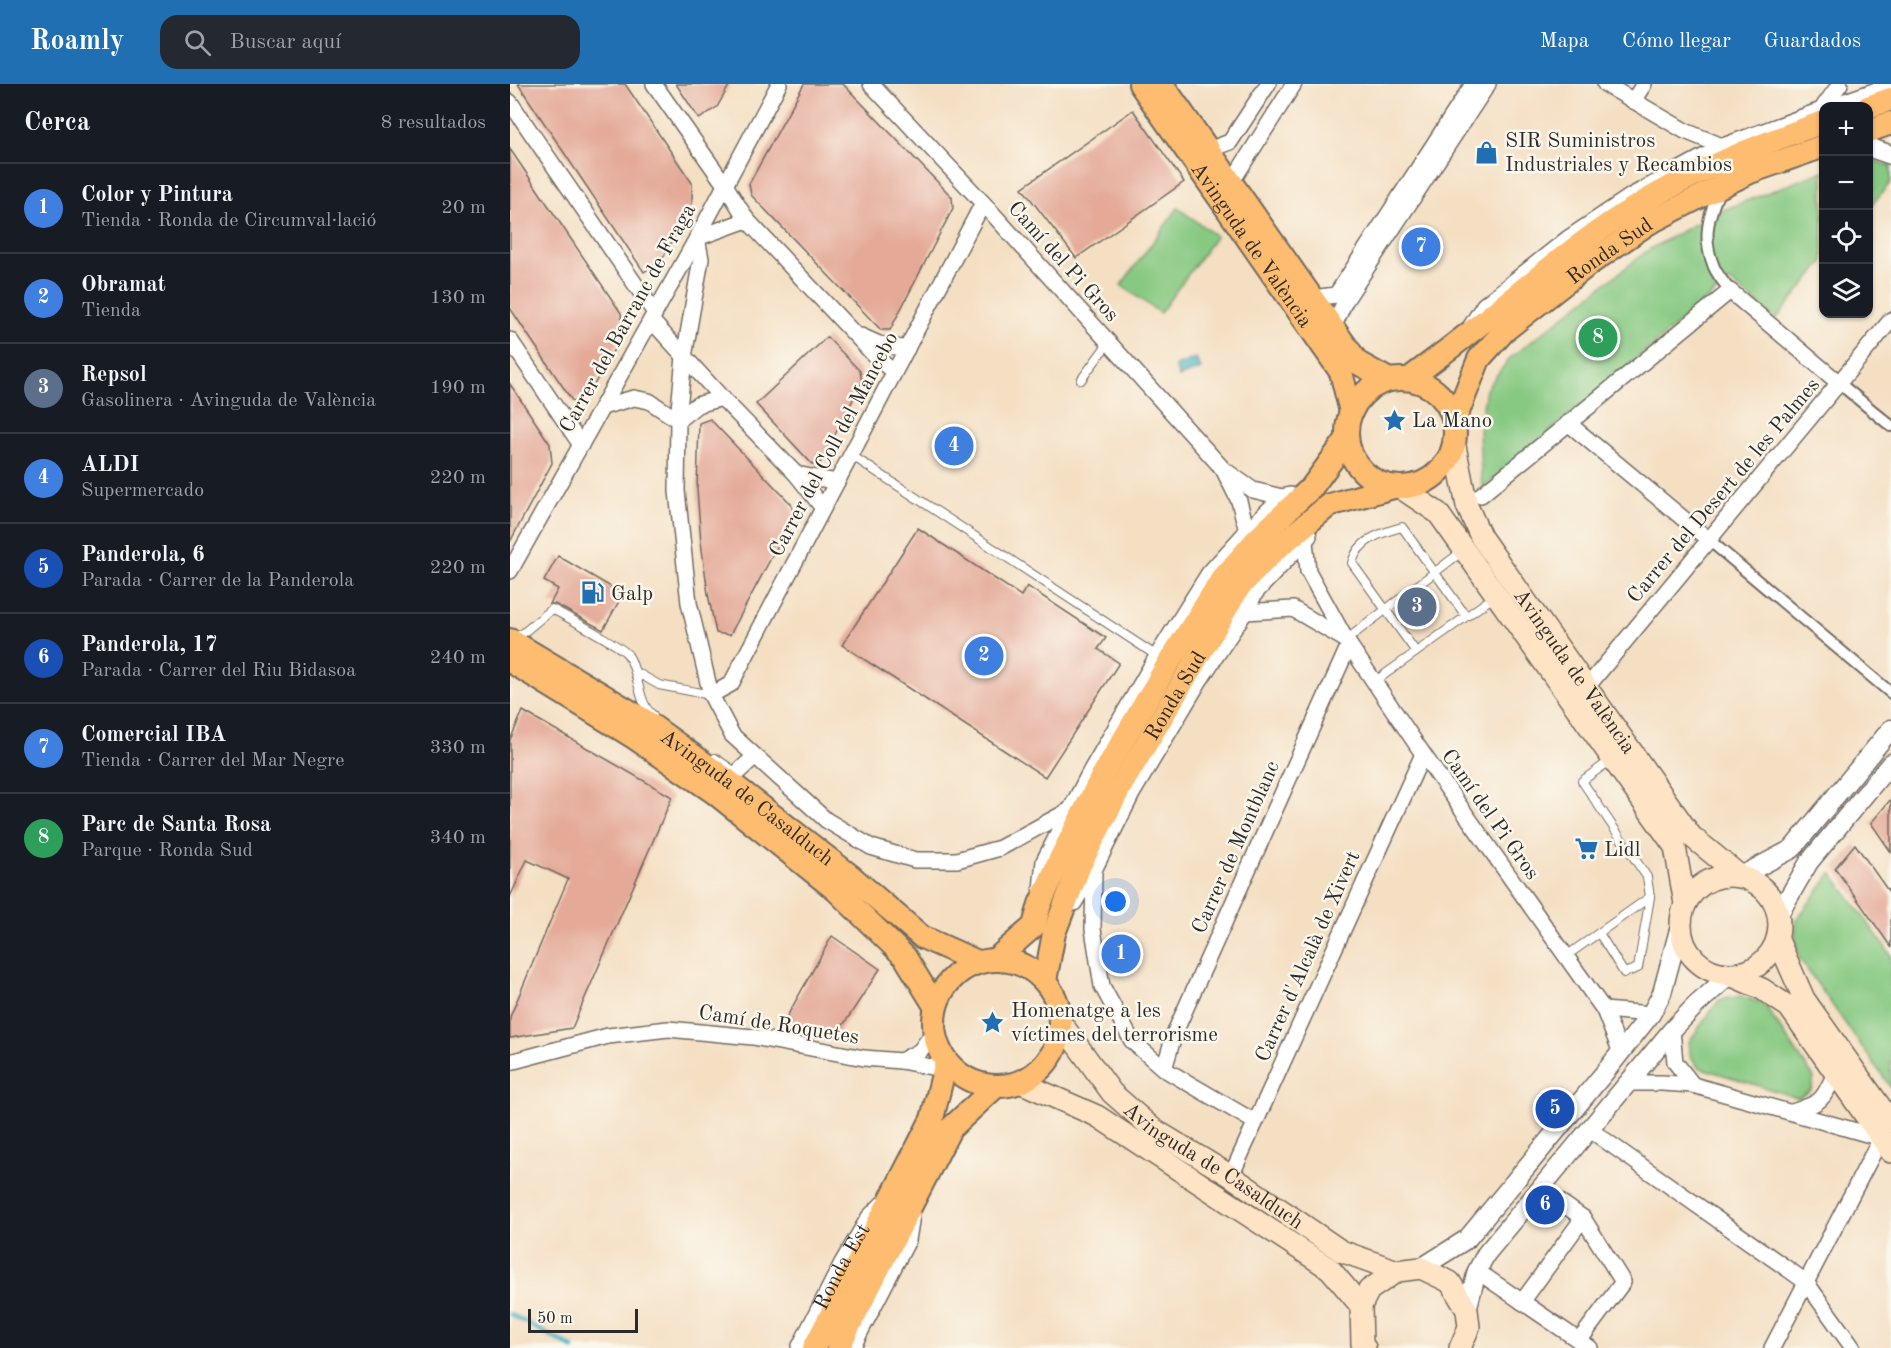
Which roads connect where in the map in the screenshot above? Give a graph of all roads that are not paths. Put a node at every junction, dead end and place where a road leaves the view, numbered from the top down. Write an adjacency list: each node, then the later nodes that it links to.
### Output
1 (654, 84): 31 (street)
2 (779, 84): 31 (street, Carrer del Barranc de Fraga)
3 (871, 84): 33 (street, Camí del Pi Gros)
4 (1140, 84): 53 (main road, Avinguda de València)
5 (1162, 84): 26 (main road, Avinguda de València)
6 (1268, 84): 26 (street)
7 (1294, 84): 30 (street)
8 (1473, 84): 37 (street)
9 (1488, 84): 40 (street)
10 (1605, 84): 15 (street)
11 (1644, 84): 15 (street)
12 (1840, 84): 17 (street)
13 (1891, 85): 18 (street, Ronda Sud)
14 (1891, 99): 19 (main road)
15 (1633, 101): 23 (street)
16 (510, 102): 38 (street)
17 (1830, 102)
18 (1846, 102)
19 (1873, 106)
20 (1819, 113): 27 (main road, Ronda Sud)
21 (1891, 123): 22 (main road)
22 (1873, 129)
23 (1685, 131): 27 (street); 29 (street)
24 (1819, 148): 32 (main road, Ronda Sud)
25 (1873, 148): 28 (street)
26 (1208, 150): 30 (main road, Avinguda de València)
27 (1731, 150): 29 (street, Ronda Sud); 42 (main road, Ronda Sud)
28 (1891, 155)
29 (1697, 159): 42 (street, Ronda Sud)
30 (1231, 183): 37 (main road, Avinguda de València)
31 (725, 185): 34 (street); 35 (street, Carrer del Barranc de Fraga)
32 (1721, 186): 36 (street); 57 (main road, Ronda Sud)
33 (983, 203): 44 (street, Camí del Pi Gros); 45 (street, Carrer del Coll del Mancebo)
34 (747, 220): 35 (street); 41 (street)
35 (697, 238): 38 (street, Carrer del Barranc de Fraga); 46 (street)
36 (1730, 291): 50 (street); 55 (street)
37 (1312, 298): 40 (main road, Avinguda de València)
38 (653, 317): 46 (street); 52 (street, Carrer del Barranc de Fraga)
39 (1891, 320): 50 (street, Carrer del Desert de les Palmes)
40 (1333, 328): 49 (main road, Avinguda de València)
41 (855, 333): 45 (street); 47 (street)
42 (1464, 337): 49 (main road, Ronda Sud)
43 (510, 340): 59 (street)
44 (1109, 342): 48 (lane); 61 (street, Camí del Pi Gros)
45 (907, 349): 47 (street, Carrer del Coll del Mancebo)
46 (684, 357): 51 (street); 54 (street)
47 (894, 372): 60 (street, Carrer del Coll del Mancebo)
48 (1081, 380)
49 (1399, 380): 53 (main road); 57 (main road)
50 (1839, 382): 56 (street); 71 (street, Carrer del Desert de les Palmes)
51 (722, 398): 54 (street); 62 (street)
52 (602, 407): 54 (street); 59 (street, Carrer del Barranc de Fraga)
53 (1351, 412): 58 (main road)
54 (678, 420): 89 (street)
55 (1568, 423): 66 (street); 71 (street)
56 (1891, 426)
57 (1454, 432): 64 (main road); 87 (main road, Avinguda de València)
58 (1347, 439): 64 (main road); 65 (main road, Ronda Sud)
59 (581, 445): 74 (street, Carrer del Barranc de Fraga)
60 (851, 455): 63 (street, Carrer del Coll del Mancebo); 83 (lane)
61 (1223, 469): 67 (street, Camí del Pi Gros); 70 (street, Camí del Pi Gros)
62 (796, 474): 63 (street); 69 (street)
63 (837, 482): 69 (street, Carrer del Coll del Mancebo)
64 (1398, 487): 68 (main road, Ronda Sud); 73 (main road, Avinguda de València)
65 (1312, 488): 67 (street, Ronda Sud); 104 (main road, Ronda Sud)
66 (1482, 495)
67 (1282, 497): 70 (street, Ronda Sud)
68 (1329, 505): 72 (street); 108 (main road, Ronda Sud)
69 (823, 508): 89 (street, Carrer del Coll del Mancebo)
70 (1247, 531): 83 (street, Ronda Sud)
71 (1709, 540): 87 (street, Carrer del Desert de les Palmes); 88 (street)
72 (1305, 541): 78 (street); 81 (street, Camí del Pi Gros)
73 (1465, 549): 75 (lane); 76 (main road, Avinguda de València)
74 (510, 571)
75 (1435, 572): 77 (lane); 77 (lane); 79 (lane)
76 (1497, 595): 79 (lane); 95 (main road, Avinguda de València)
77 (1386, 610): 81 (lane); 82 (lane)
78 (1245, 612): 81 (street, Camí del Pi Gros); 100 (street)
79 (1466, 616): 82 (lane)
80 (510, 639): 85 (lane); 102 (main road, Avinguda de Casalduch)
81 (1347, 643): 86 (street, Camí del Pi Gros); 125 (street, Carrer de Montblanc)
82 (1416, 652): 86 (lane)
83 (1157, 656): 99 (street, Ronda Sud)
84 (510, 661): 115 (main road, Avinguda de Casalduch)
85 (636, 672): 89 (lane); 90 (lane)
86 (1374, 682): 93 (street, Camí del Pi Gros)
87 (1587, 687): 101 (main road, Avinguda de València)
88 (1891, 693)
89 (711, 695): 94 (street)
90 (657, 717)
91 (1891, 729): 101 (street)
92 (710, 754): 97 (lane)
93 (1423, 754): 111 (street, Camí del Pi Gros); 132 (street, Carrer d'Alcalà de Xivert)
94 (754, 757): 97 (street); 99 (street)
95 (1613, 759): 103 (lane); 105 (main road, Avinguda de València)
96 (1891, 763): 106 (street)
97 (742, 777)
98 (764, 797): 102 (lane)
99 (1070, 810): 104 (street, Ronda Sud)
100 (1095, 870): 108 (street); 125 (street)
101 (1740, 876): 105 (main road); 106 (main road)
102 (852, 877): 112 (main road, Avinguda de Casalduch)
103 (1650, 897): 109 (lane); 109 (lane)
104 (1040, 904): 112 (main road, Ronda Sud)
105 (1685, 904): 107 (main road)
106 (1779, 915): 110 (main road)
107 (1680, 926): 113 (main road); 117 (street)
108 (1054, 933): 114 (main road, Ronda Sud)
109 (1599, 933): 111 (lane)
110 (1778, 940): 113 (main road); 134 (main road)
111 (1566, 956): 116 (street, Camí del Pi Gros)
112 (987, 960): 114 (main road); 115 (main road)
113 (1730, 975): 119 (street); 126 (main road)
114 (1045, 981): 118 (main road)
115 (935, 1006): 120 (main road)
116 (1604, 1010): 117 (street); 121 (street, Camí del Pi Gros)
117 (1651, 1014): 121 (street)
118 (1061, 1023): 127 (main road); 135 (main road, Avinguda de Casalduch)
119 (1672, 1030): 128 (street); 129 (street)
120 (933, 1033): 122 (street); 124 (main road)
121 (1621, 1053): 139 (street)
122 (901, 1061): 123 (street, Camí de Roquetes); 124 (street, Camí de Roquetes)
123 (510, 1062)
124 (945, 1062): 130 (main road); 137 (main road, Ronda Est)
125 (1164, 1069): 132 (street)
126 (1835, 1073): 131 (street); 134 (main road)
127 (1022, 1083): 130 (main road); 144 (main road, Avinguda de Casalduch)
128 (1628, 1083): 129 (street); 133 (street)
129 (1693, 1085): 131 (street)
130 (994, 1088): 137 (main road, Ronda Est)
131 (1792, 1112): 134 (street)
132 (1255, 1122): 135 (street, Carrer d'Alcalà de Xivert)
133 (1589, 1129): 136 (street); 142 (street)
134 (1888, 1138): 142 (street)
135 (1231, 1176): 140 (main road, Avinguda de Casalduch)
136 (1540, 1188): 138 (street); 141 (street)
137 (904, 1195): 147 (street, Ronda Est); 148 (main road, Ronda Est); 149 (main road, Ronda Est); 150 (street, Ronda Est)
138 (1583, 1218): 143 (street); 146 (street)
139 (1421, 1268): 140 (main road); 145 (main road)
140 (1396, 1270): 144 (main road)
141 (1477, 1271): 143 (street); 145 (street)
142 (1806, 1282): 154 (street); 155 (street)
143 (1522, 1302): 146 (street)
144 (1361, 1306): 151 (main road)
145 (1468, 1319): 152 (main road); 153 (main road)
146 (1585, 1344)
147 (799, 1348)
148 (814, 1348)
149 (838, 1348)
150 (852, 1348)
151 (1365, 1348)
152 (1460, 1348)
153 (1480, 1348)
154 (1772, 1348)
155 (1853, 1348)

